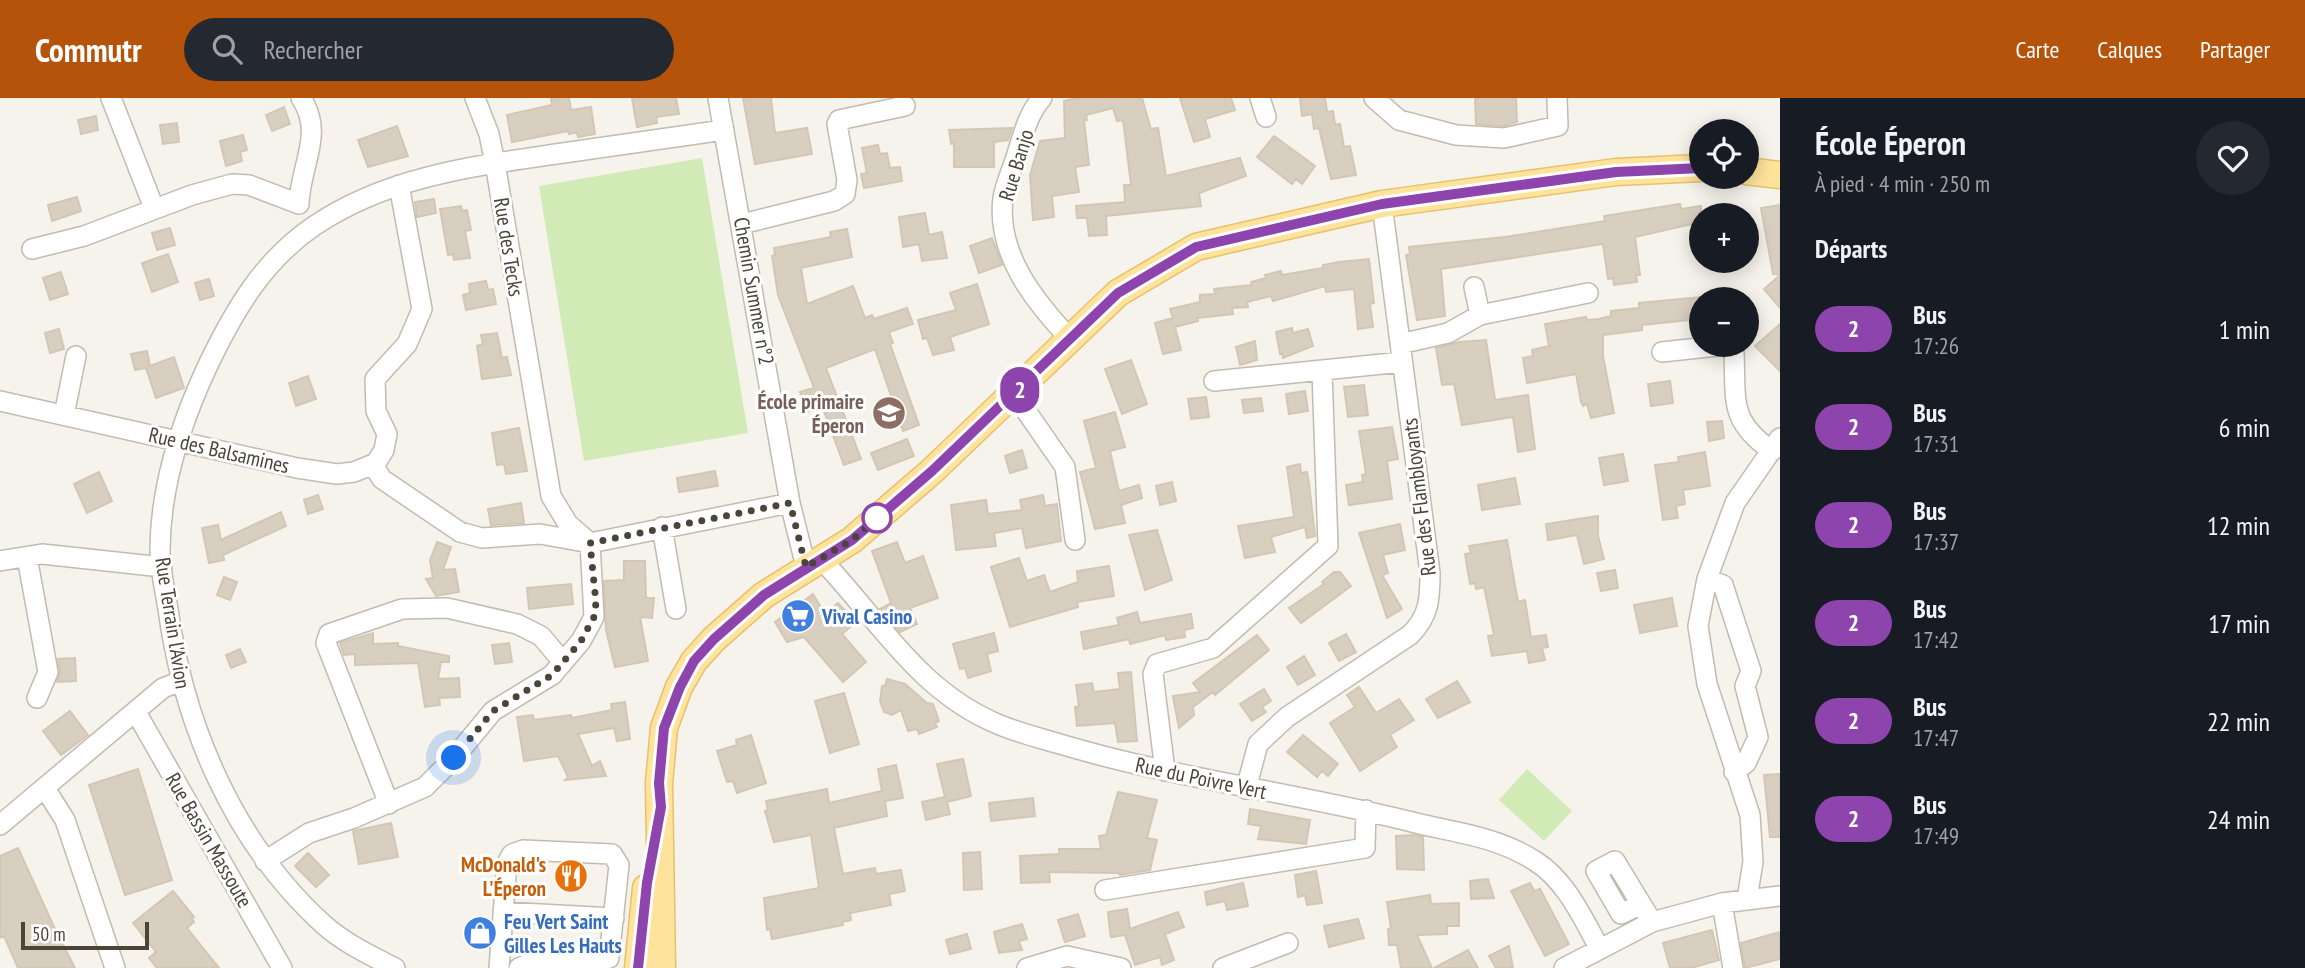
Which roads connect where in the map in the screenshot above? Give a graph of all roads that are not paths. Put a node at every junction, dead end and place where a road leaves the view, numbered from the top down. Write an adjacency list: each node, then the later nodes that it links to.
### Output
1 (111, 98): 19 (street)
2 (301, 98): 17 (street)
3 (475, 98): 12 (street, Rue des Tecks)
4 (718, 98): 11 (street, Chemin Summer n°2)
5 (1042, 98): 26 (street, Rue Banjo)
6 (1260, 98): 10 (street)
7 (1374, 98): 8 (street)
8 (1557, 98)
9 (905, 106): 20 (street)
10 (1266, 117)
11 (723, 130): 12 (street); 20 (street, Chemin Summer n°2)
12 (495, 163): 16 (street, Rue Terrain l'Avion); 41 (street, Rue des Tecks)
13 (1689, 169): 18 (main road)
14 (1759, 173): 15 (main road)
15 (1780, 175)
16 (399, 185): 21 (street, Rue Terrain l'Avion); 37 (street)
17 (299, 204): 19 (street); 21 (street)
18 (1382, 204): 26 (main road); 28 (street, Rue des Flambloyants)
19 (154, 208): 22 (street)
20 (742, 224): 38 (street, Chemin Summer n°2)
21 (315, 226): 35 (street, Rue Terrain l'Avion)
22 (32, 249)
23 (1474, 287): 25 (street)
24 (1588, 293): 25 (street)
25 (1480, 315): 28 (street)
26 (1071, 340): 32 (main road)
27 (1662, 352): 36 (street)
28 (1401, 353): 30 (street); 54 (street, Rue des Flambloyants)
29 (76, 356): 34 (street)
30 (1322, 371): 31 (street); 52 (street)
31 (1214, 381)
32 (1015, 395): 40 (street); 44 (main road)
33 (0, 401): 34 (street, Rue des Balsamines)
34 (64, 415): 35 (street, Rue des Balsamines)
35 (179, 440): 37 (street, Rue des Balsamines); 45 (street, Rue Terrain l'Avion)
36 (1776, 445): 46 (street)
37 (373, 465): 41 (street)
38 (790, 503): 39 (street); 44 (street, Chemin Summer n°2)
39 (662, 527): 41 (street); 47 (street)
40 (1075, 540)
41 (590, 543): 48 (street)
42 (27, 557): 43 (street); 45 (street); 50 (street)
43 (0, 561)
44 (813, 562): 52 (street, Rue du Poivre Vert); 57 (main road)
45 (162, 567): 49 (street, Rue Terrain l'Avion)
46 (1707, 579): 53 (street); 53 (street)
47 (676, 609)
48 (563, 662): 56 (street); 56 (street)
49 (181, 681): 51 (street); 60 (street, Rue Terrain l'Avion)
50 (37, 698)
51 (136, 712): 55 (street); 72 (street, Rue Bassin Massoute)
52 (1165, 771): 54 (street, Rue du Poivre Vert)
53 (1734, 772): 63 (street)
54 (1246, 789): 58 (street, Rue du Poivre Vert)
55 (46, 790): 59 (street); 71 (street)
56 (390, 804): 60 (street)
57 (661, 807): 76 (main road); 77 (main road)
58 (1366, 810): 61 (street); 70 (street, Rue du Poivre Vert)
59 (0, 825)
60 (265, 861): 73 (street, Rue Terrain l'Avion)
61 (1105, 890)
62 (1780, 897): 63 (street)
63 (1747, 900): 64 (street)
64 (1722, 903): 68 (street); 82 (street)
65 (1641, 904): 68 (street)
66 (503, 912): 67 (street); 67 (street); 74 (street)
67 (614, 918): 75 (street)
68 (1652, 922): 70 (street)
69 (1288, 943): 80 (street)
70 (1600, 949): 81 (street)
71 (115, 968)
72 (282, 968)
73 (395, 968)
74 (499, 968)
75 (519, 968)
76 (638, 968)
77 (662, 968)
78 (1027, 968): 79 (street)
79 (1121, 968)
80 (1223, 968)
81 (1564, 968)
82 (1733, 968)

